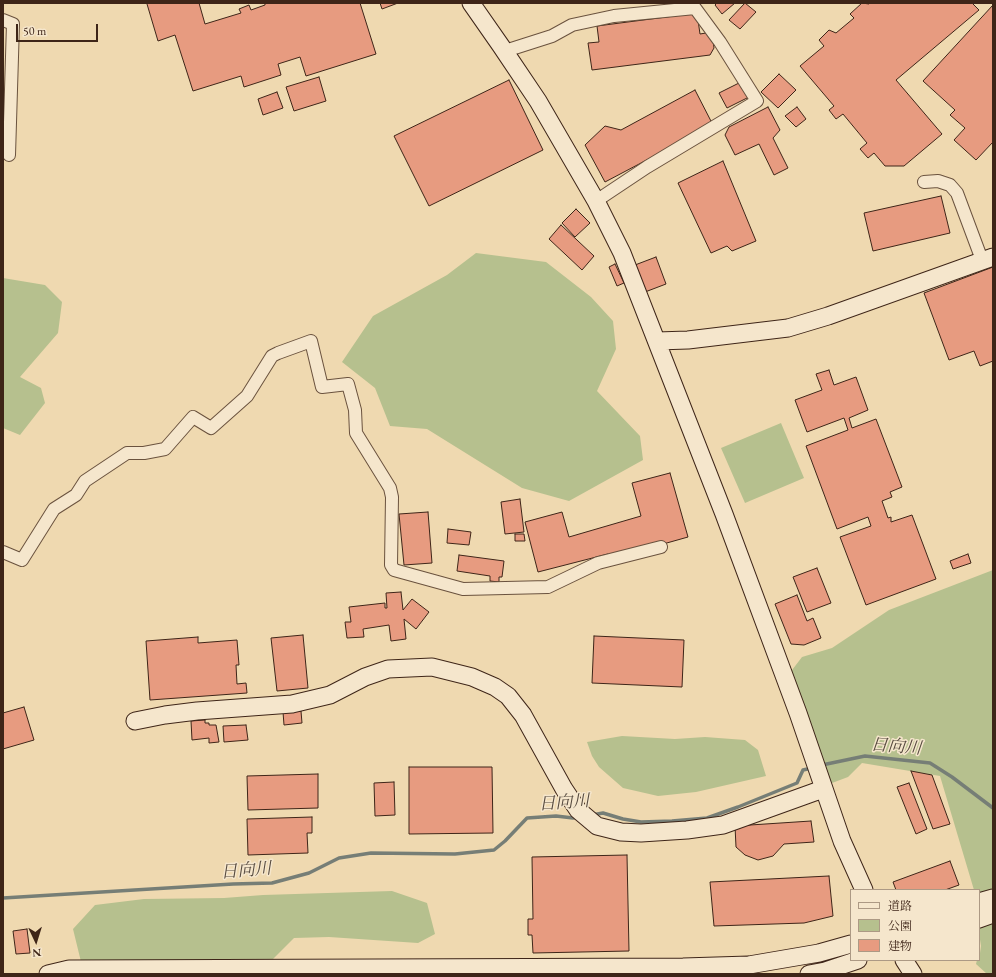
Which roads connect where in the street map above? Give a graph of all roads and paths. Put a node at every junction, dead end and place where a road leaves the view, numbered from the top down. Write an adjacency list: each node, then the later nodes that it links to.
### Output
1 (471, 3): 3 (street)
2 (3, 20): 4 (street)
3 (505, 51): 6 (street); 6 (street)
4 (9, 155)
5 (924, 182): 7 (street)
6 (596, 201): 8 (street)
7 (988, 258): 8 (street)
8 (657, 342): 12 (street)
9 (661, 547): 10 (street)
10 (3, 552)
11 (135, 721): 12 (street)
12 (821, 782): 13 (street)
13 (864, 889)
14 (993, 898): 15 (street)
15 (980, 902)
16 (993, 914): 17 (street)
17 (980, 919)
18 (850, 944): 21 (street)
19 (855, 961): 22 (street)
20 (905, 961): 23 (street)
21 (48, 974)
22 (809, 974)
23 (913, 974)

